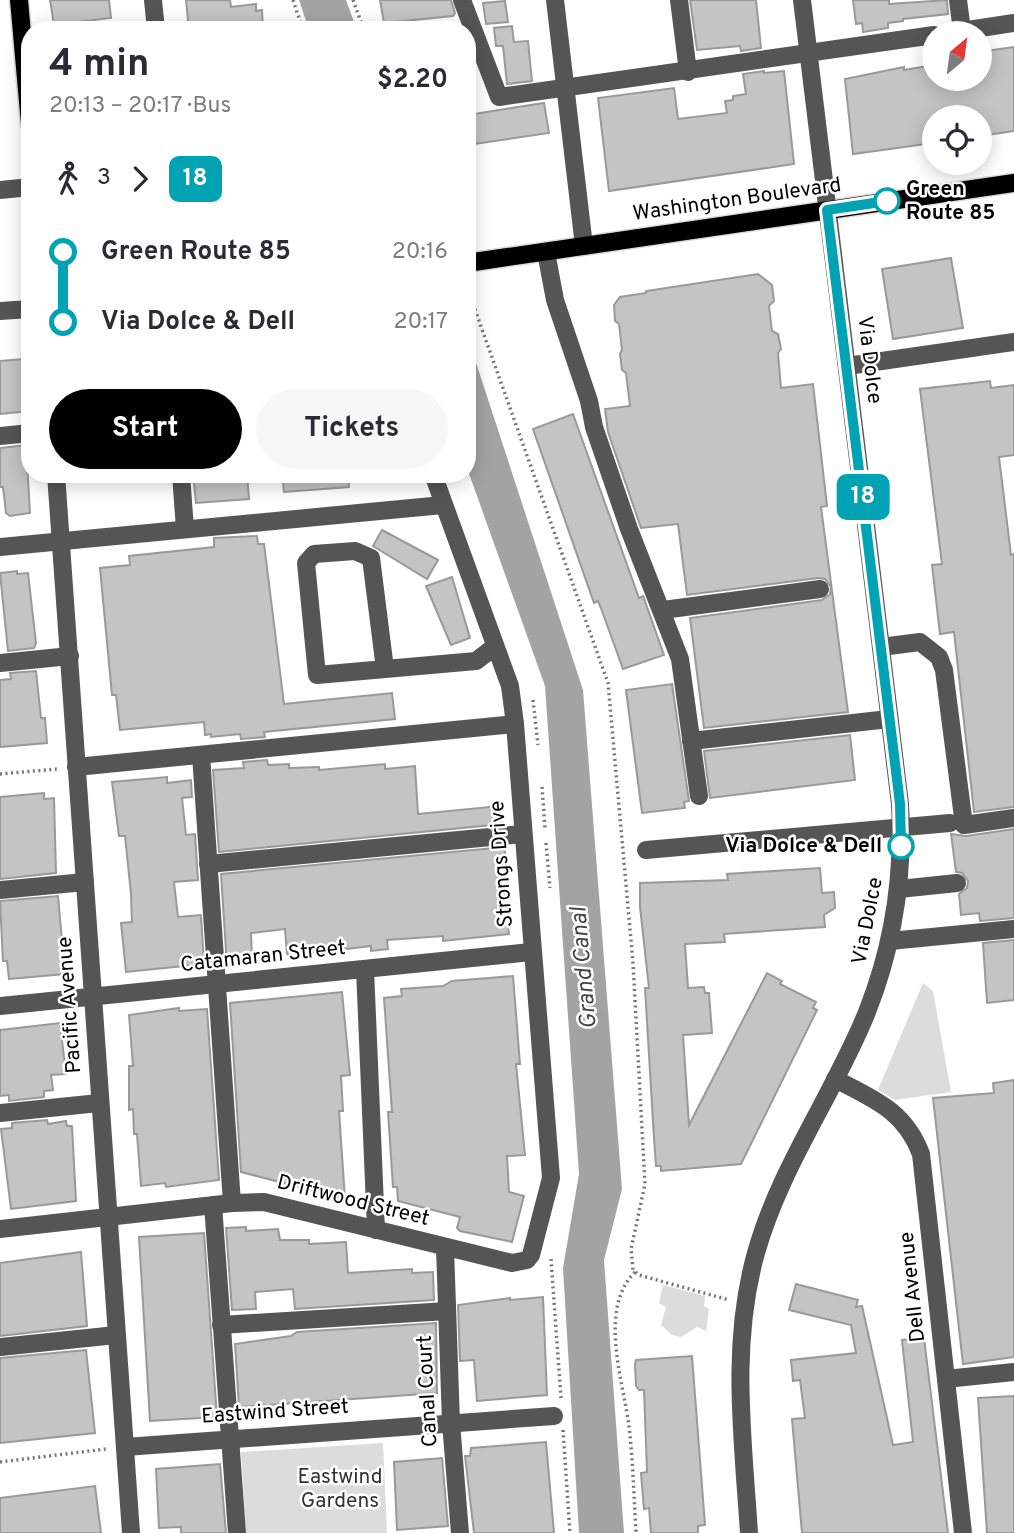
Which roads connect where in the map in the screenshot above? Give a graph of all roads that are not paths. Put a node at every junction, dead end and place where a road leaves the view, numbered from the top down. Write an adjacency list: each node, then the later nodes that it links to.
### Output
1 (19, 0): 11 (main road)
2 (153, 0): 8 (street)
3 (462, 0): 9 (street)
4 (555, 0): 18 (street)
5 (679, 0): 17 (street)
6 (802, 0): 16 (street)
7 (958, 0): 10 (street)
8 (155, 21)
9 (470, 21)
10 (956, 21)
11 (21, 23)
12 (1014, 23): 13 (street)
13 (992, 26)
14 (476, 37): 18 (street)
15 (922, 37): 16 (street)
16 (808, 54): 17 (street); 22 (street)
17 (688, 72): 18 (street)
18 (566, 90): 23 (street)
19 (1014, 183): 22 (main road, Washington Boulevard)
20 (21, 188): 21 (street)
21 (0, 190)
22 (827, 210): 23 (main road, Washington Boulevard); 29 (street, Via Dolce)
23 (584, 246): 24 (main road, Washington Boulevard)
24 (546, 252): 25 (main road, Washington Boulevard); 40 (street)
25 (476, 262)
26 (21, 310): 27 (street)
27 (0, 311)
28 (1014, 342): 29 (street)
29 (846, 366): 41 (street, Via Dolce)
30 (21, 434): 31 (street)
31 (0, 436)
32 (57, 483): 37 (street, Pacific Avenue)
33 (182, 483): 36 (street)
34 (436, 483): 35 (street, Strongs Drive)
35 (443, 505): 36 (street); 42 (street, Strongs Drive)
36 (185, 529): 37 (street)
37 (61, 540): 38 (street); 43 (street, Pacific Avenue)
38 (0, 547)
39 (820, 589): 40 (street)
40 (663, 610): 48 (street)
41 (881, 647): 46 (street, Via Dolce); 52 (street)
42 (494, 648): 45 (street); 47 (street, Strongs Drive)
43 (70, 656): 44 (street); 50 (street, Pacific Avenue)
44 (0, 663)
45 (385, 669): 45 (street)
46 (889, 719): 48 (street); 54 (street, Via Dolce)
47 (515, 724): 49 (street); 55 (street, Strongs Drive)
48 (691, 741): 51 (street)
49 (201, 755): 50 (street); 57 (street)
50 (76, 767): 58 (street, Pacific Avenue)
51 (699, 796)
52 (1014, 818)
53 (950, 823): 54 (street)
54 (902, 830): 56 (street); 60 (street, Via Dolce)
55 (522, 834): 57 (street); 64 (street, Strongs Drive)
56 (646, 850)
57 (208, 863): 66 (street)
58 (85, 882): 61 (street); 67 (street, Pacific Avenue)
59 (957, 883): 60 (street)
60 (899, 889): 63 (street, Via Dolce)
61 (0, 890)
62 (1014, 929): 63 (street)
63 (890, 942): 69 (street, Via Dolce)
64 (531, 952): 65 (street, Catamaran Street); 78 (street, Strongs Drive)
65 (365, 969): 66 (street, Catamaran Street); 76 (street)
66 (217, 985): 67 (street, Catamaran Street); 72 (street)
67 (92, 998): 68 (street, Catamaran Street); 70 (street, Pacific Avenue)
68 (0, 1006)
69 (835, 1079): 84 (street, Dell Avenue); 92 (street, Via Dolce)
70 (99, 1102): 71 (street); 74 (street, Pacific Avenue)
71 (0, 1114)
72 (232, 1203): 73 (street, Driftwood Street); 76 (street, Driftwood Street)
73 (213, 1205): 74 (street, Driftwood Street); 80 (street)
74 (108, 1217): 75 (street, Driftwood Street); 81 (street, Pacific Avenue)
75 (0, 1229)
76 (376, 1230): 77 (street, Driftwood Street)
77 (444, 1248): 78 (street, Driftwood Street); 79 (street, Canal Court)
78 (527, 1260)
79 (447, 1311): 80 (street); 86 (street, Canal Court)
80 (221, 1325): 87 (street)
81 (116, 1335): 82 (street); 88 (street, Pacific Avenue)
82 (0, 1347)
83 (1014, 1372): 84 (street)
84 (946, 1379): 93 (street, Dell Avenue)
85 (559, 1416): 86 (street, Eastwind Street)
86 (451, 1423): 87 (street, Eastwind Street); 91 (street, Canal Court)
87 (229, 1438): 88 (street, Eastwind Street); 90 (street)
88 (125, 1447): 89 (street, Pacific Avenue)
89 (131, 1533)
90 (237, 1533)
91 (460, 1533)
92 (749, 1533)
93 (963, 1533)

